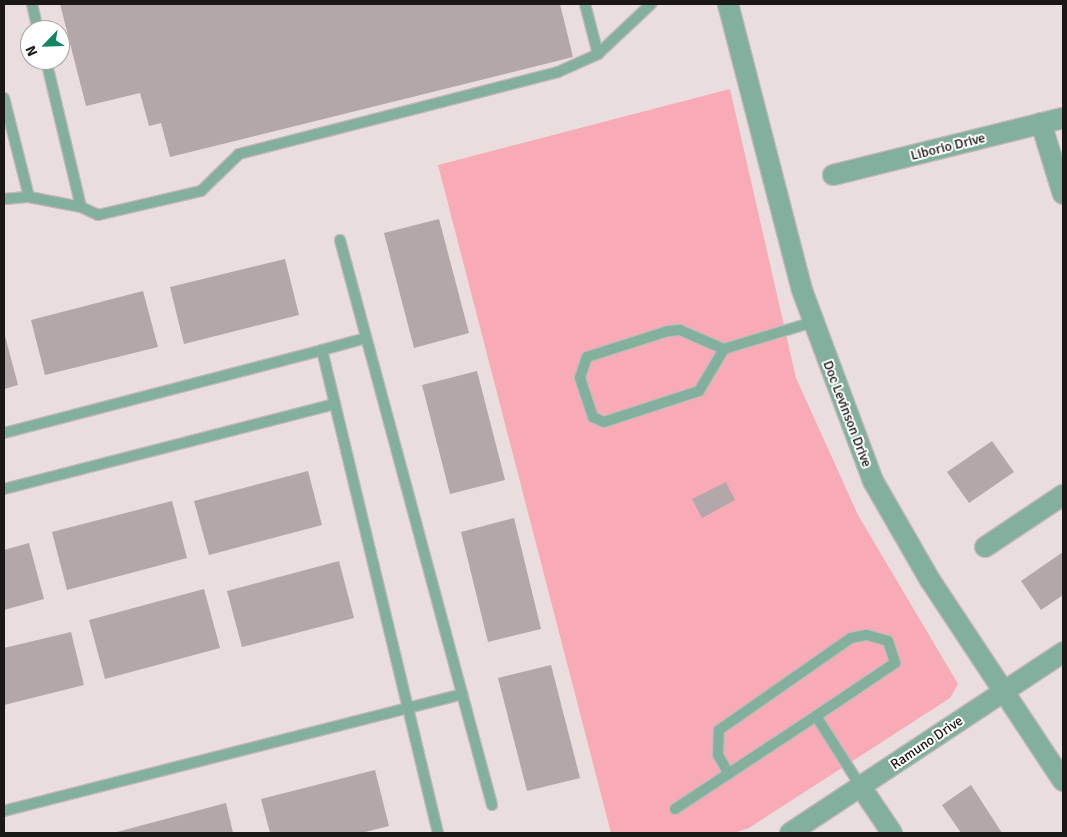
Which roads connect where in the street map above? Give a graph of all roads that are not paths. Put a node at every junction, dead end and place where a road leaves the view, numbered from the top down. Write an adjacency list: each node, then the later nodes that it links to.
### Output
1 (32, 4): 5 (lane)
2 (585, 4): 6 (lane)
3 (649, 4): 6 (lane)
4 (728, 4): 17 (street, Doc Levinson Drive)
5 (36, 20)
6 (598, 54): 15 (lane)
7 (48, 70): 15 (lane)
8 (4, 98): 13 (lane)
9 (1063, 118): 10 (street, Liborio Drive)
10 (1041, 123): 11 (street, Liborio Drive); 12 (street)
11 (833, 175)
12 (1063, 194)
13 (29, 197): 14 (lane); 15 (lane)
14 (4, 199)
15 (81, 207)
16 (340, 240): 18 (lane)
17 (813, 322): 19 (lane); 27 (street, Doc Levinson Drive)
18 (366, 338): 20 (lane); 28 (lane)
19 (724, 349): 19 (lane)
20 (322, 350): 21 (lane); 22 (lane)
21 (335, 404): 23 (lane); 29 (lane)
22 (4, 432)
23 (4, 490)
24 (1063, 495): 25 (street)
25 (985, 547)
26 (1063, 652): 27 (street, Ramuno Drive)
27 (1004, 692): 32 (street, Doc Levinson Drive); 33 (street, Ramuno Drive)
28 (462, 694): 29 (lane); 34 (lane)
29 (407, 705): 36 (lane); 37 (lane)
30 (816, 716): 31 (lane); 31 (lane); 33 (lane)
31 (729, 774): 35 (lane)
32 (1063, 782)
33 (861, 787): 38 (street, Ramuno Drive); 39 (street)
34 (492, 805)
35 (675, 809)
36 (4, 811)
37 (438, 833)
38 (790, 833)
39 (892, 833)

